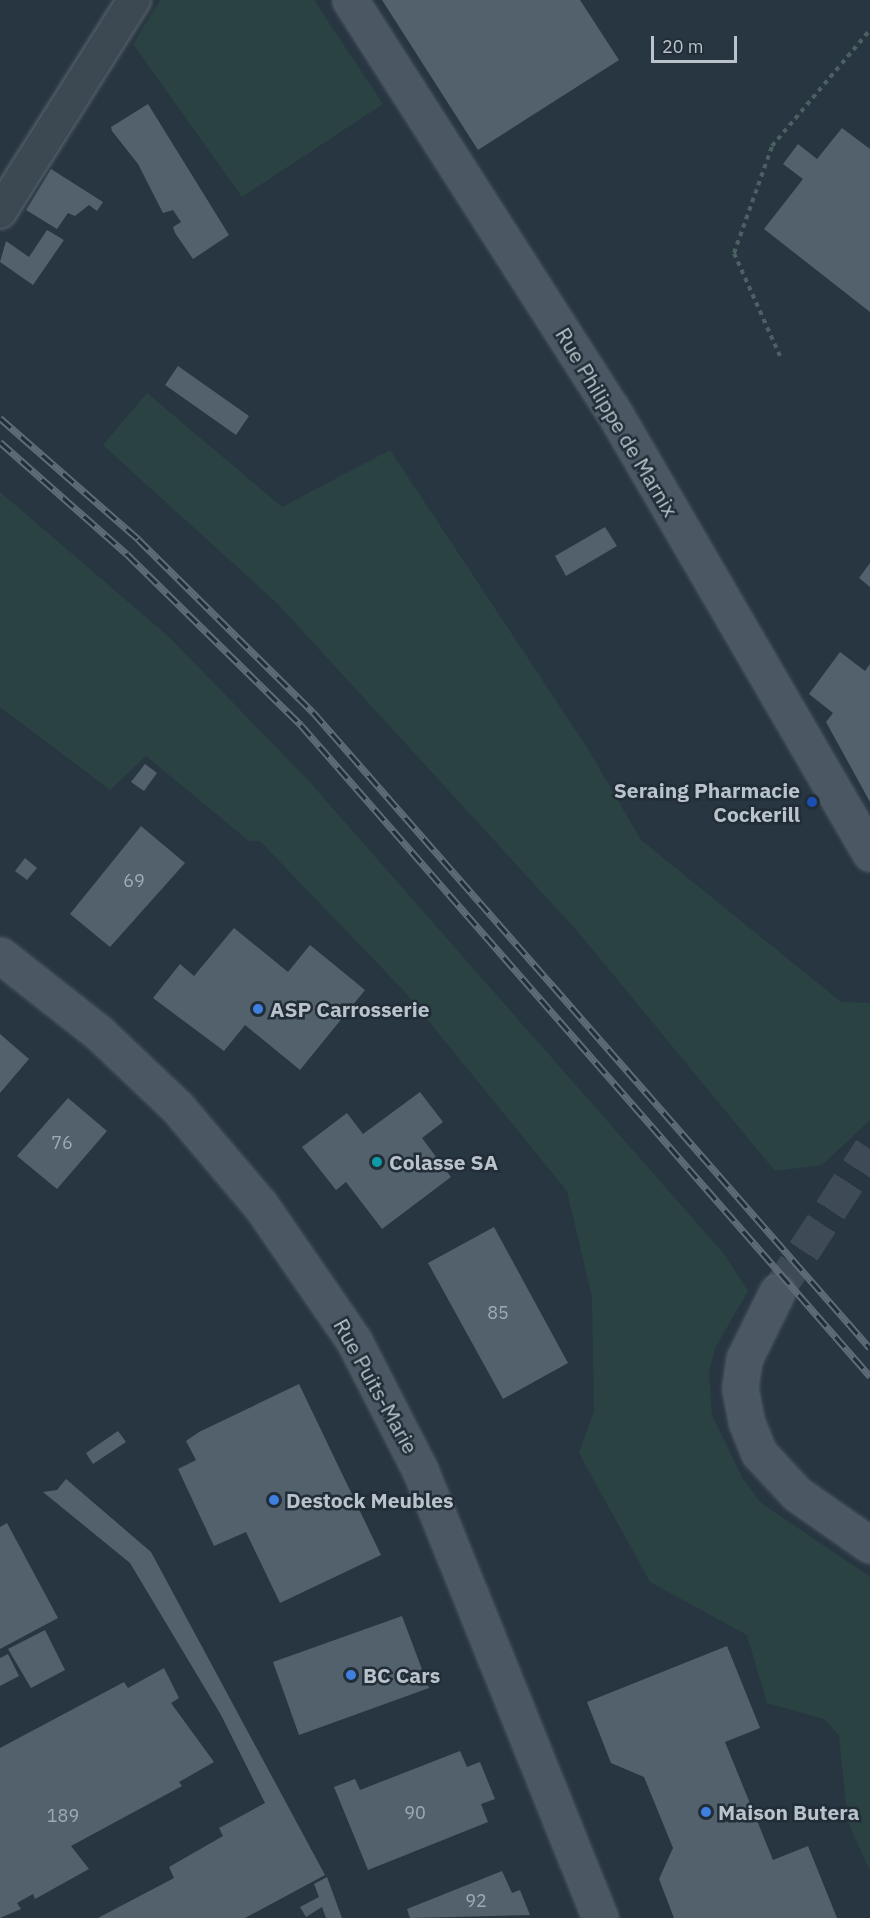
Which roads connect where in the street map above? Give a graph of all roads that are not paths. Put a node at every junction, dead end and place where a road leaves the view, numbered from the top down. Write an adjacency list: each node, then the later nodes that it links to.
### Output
1 (134, 0): 3 (street)
2 (350, 0): 4 (main road, Rue Philippe de Marnix)
3 (0, 212)
4 (870, 852)
5 (0, 955): 8 (main road, Rue Puits-Marie)
6 (777, 1292): 7 (main road)
7 (870, 1545)
8 (600, 1918)

